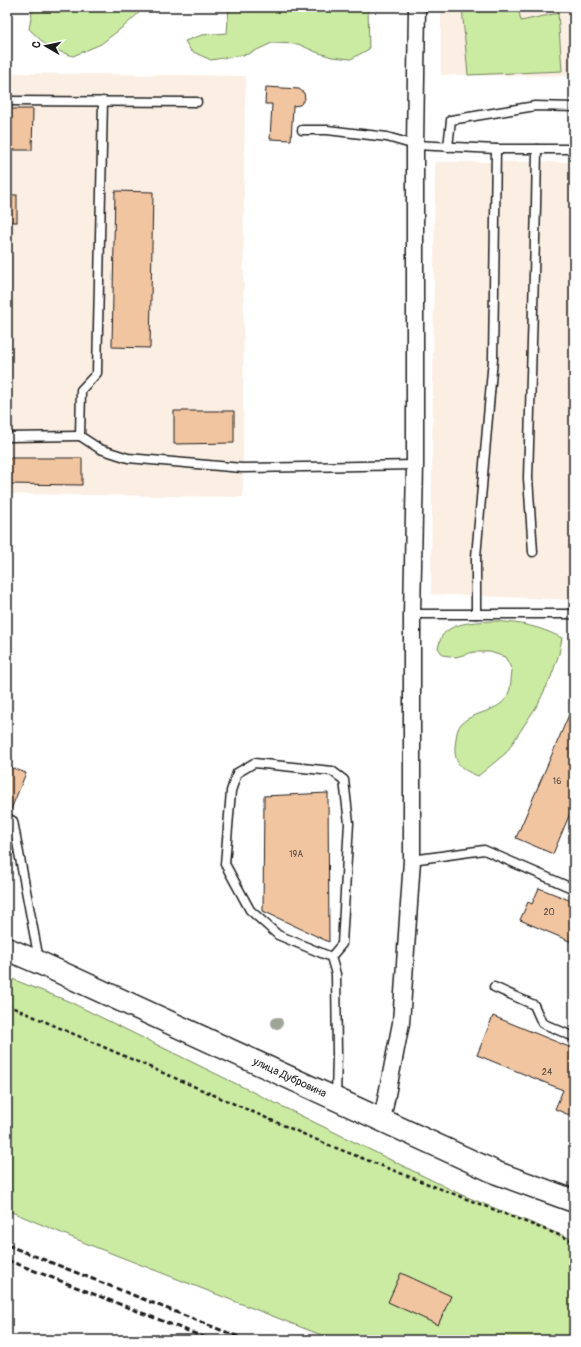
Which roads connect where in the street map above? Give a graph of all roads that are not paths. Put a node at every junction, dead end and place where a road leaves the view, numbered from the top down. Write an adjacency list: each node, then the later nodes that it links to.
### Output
1 (417, 7): 7 (street)
2 (7, 101): 3 (lane)
3 (103, 101): 4 (lane); 12 (lane)
4 (197, 102)
5 (574, 107): 8 (lane)
6 (302, 130): 7 (lane)
7 (414, 145): 8 (lane); 14 (street)
8 (448, 147): 9 (lane)
9 (496, 149): 10 (lane); 17 (lane)
10 (537, 149): 11 (lane); 15 (lane)
11 (574, 149)
12 (80, 436): 13 (lane); 14 (lane)
13 (7, 437)
14 (415, 465): 16 (street)
15 (533, 552)
16 (412, 614): 17 (lane); 20 (street)
17 (476, 614): 18 (lane)
18 (574, 614)
19 (7, 818): 24 (lane)
20 (412, 860): 21 (lane); 28 (street)
21 (574, 889)
22 (7, 949): 24 (main road, улица Дубровина)
23 (330, 957): 23 (lane); 27 (lane)
24 (40, 963): 27 (main road, улица Дубровина)
25 (494, 987): 26 (lane)
26 (574, 1037)
27 (336, 1099): 28 (main road, улица Дубровина)
28 (382, 1120): 29 (main road, улица Дубровина)
29 (574, 1201)

